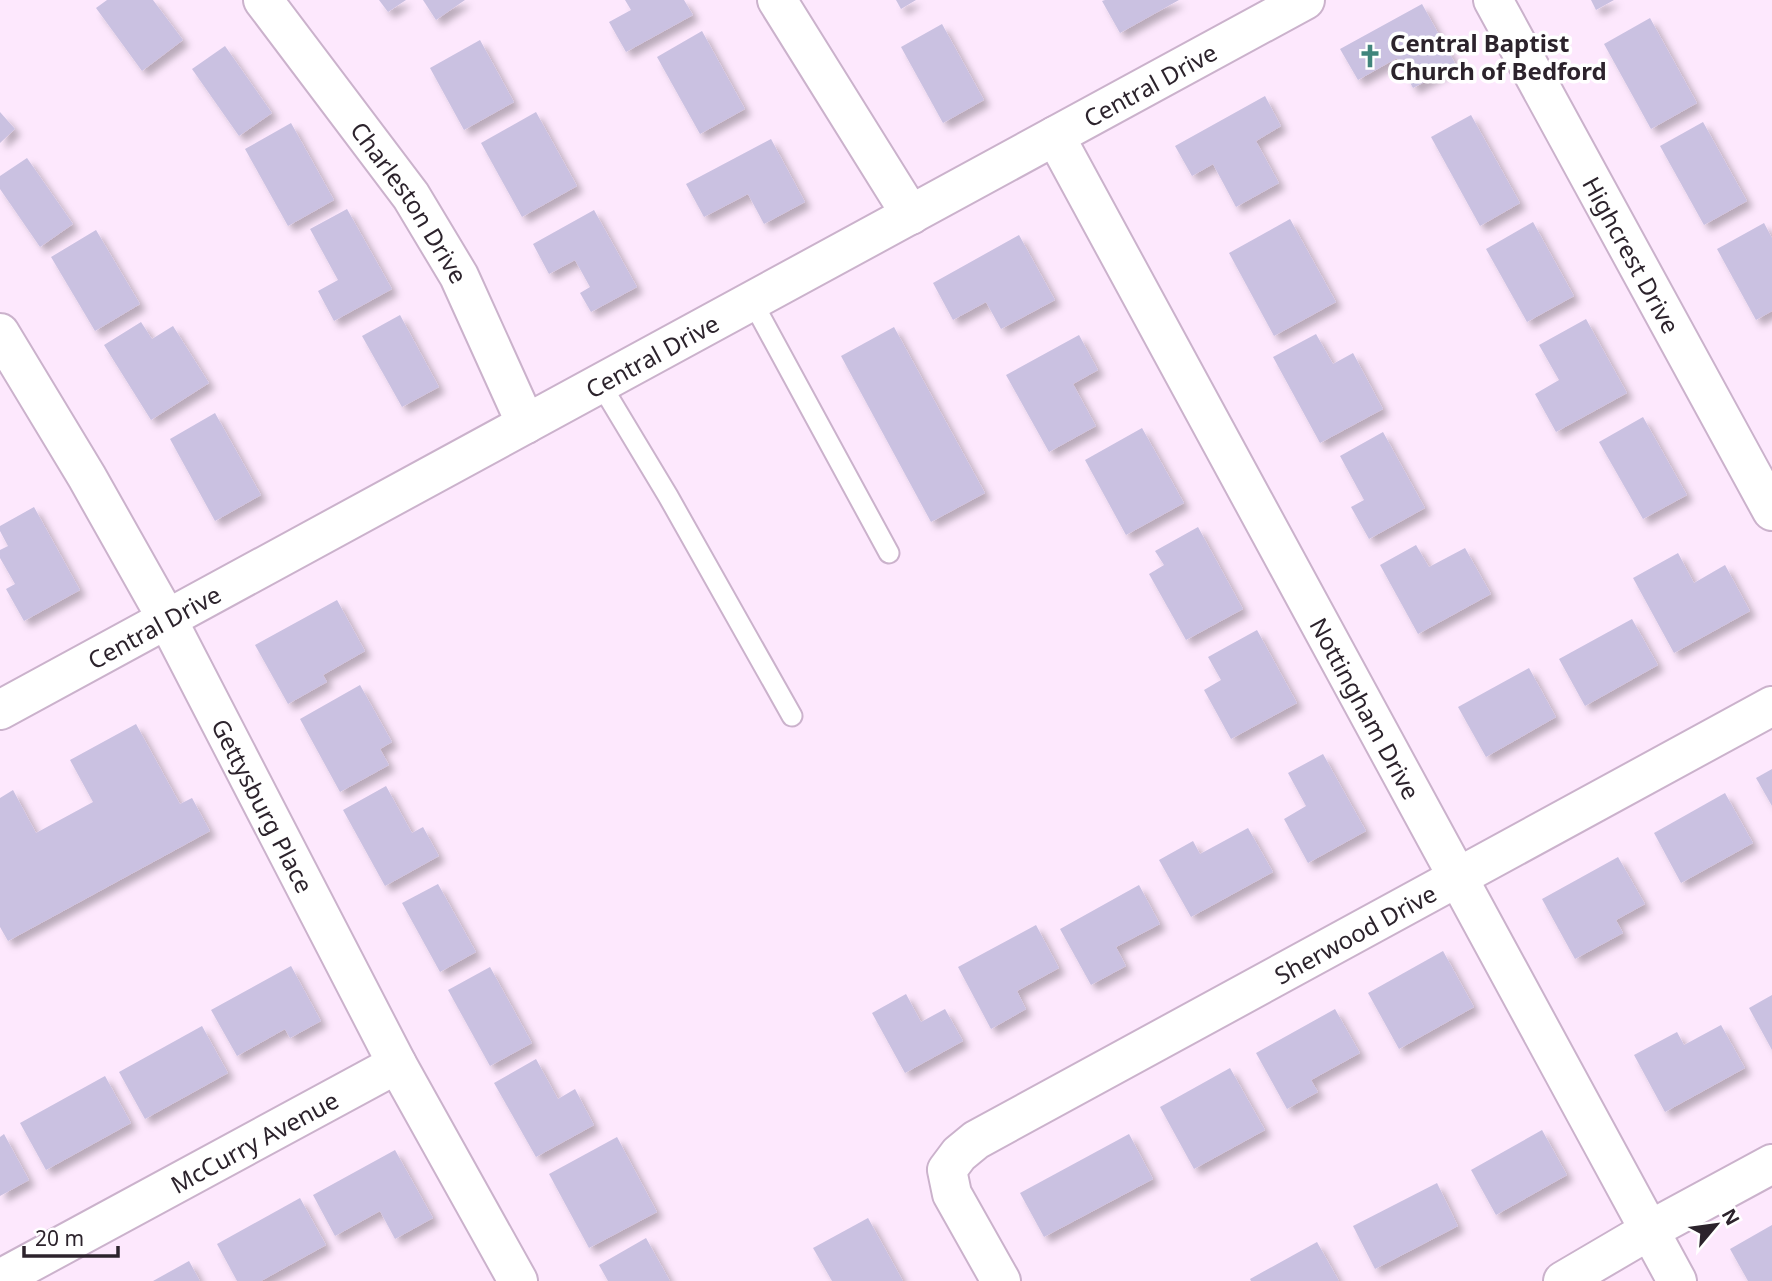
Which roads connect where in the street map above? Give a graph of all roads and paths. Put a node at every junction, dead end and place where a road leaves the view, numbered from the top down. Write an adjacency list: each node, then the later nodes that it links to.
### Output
1 (263, 0): 10 (street, Charleston Drive)
2 (777, 0): 6 (street)
3 (1493, 0): 11 (street, Highcrest Drive)
4 (1281, 6): 5 (street, Central Drive)
5 (1055, 136): 6 (street, Central Drive); 17 (street, Nottingham Drive)
6 (911, 215): 7 (street, Central Drive)
7 (752, 300): 9 (street, Central Drive); 12 (lane)
8 (0, 333): 13 (street, Gettysburg Place)
9 (600, 383): 10 (street, Central Drive); 16 (lane)
10 (526, 424): 13 (street, Central Drive)
11 (1772, 511)
12 (889, 553)
13 (167, 619): 15 (street, Central Drive); 18 (street, Gettysburg Place)
14 (1772, 706): 17 (street, Sherwood Drive)
15 (0, 710)
16 (792, 716)
17 (1458, 878): 20 (street, Nottingham Drive); 23 (street, Sherwood Drive)
18 (397, 1064): 21 (street, McCurry Avenue); 22 (street, Gettysburg Place)
19 (1772, 1164): 20 (street)
20 (1650, 1230): 24 (street); 25 (street, Nottingham Drive)
21 (0, 1279)
22 (518, 1281)
23 (1001, 1281)
24 (1563, 1281)
25 (1677, 1281)

